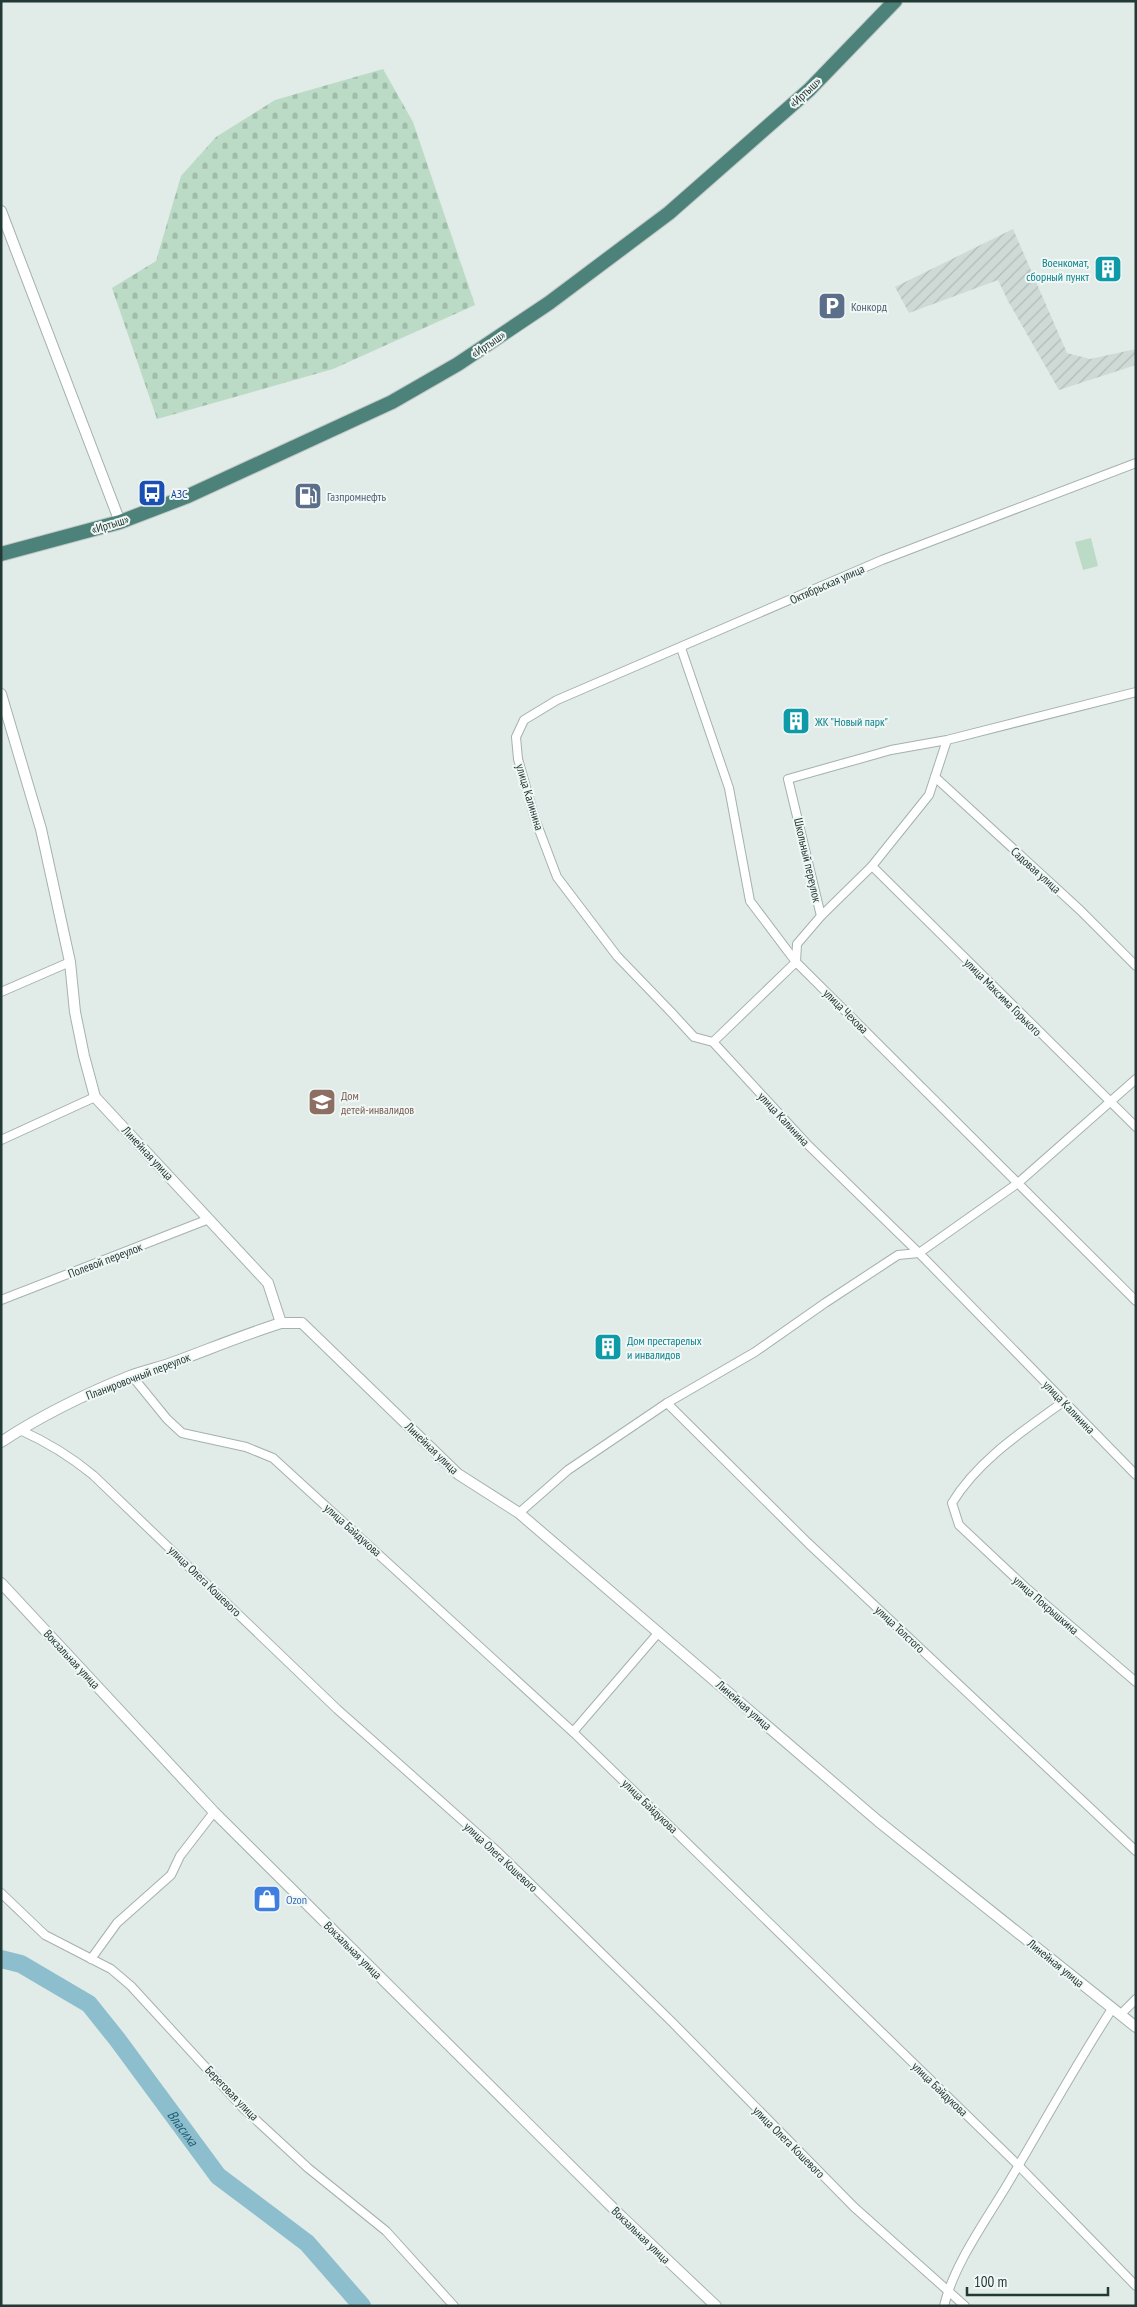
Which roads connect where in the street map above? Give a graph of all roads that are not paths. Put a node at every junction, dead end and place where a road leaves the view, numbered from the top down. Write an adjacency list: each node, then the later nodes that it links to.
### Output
1 (895, 1): 4 (highway, «Иртыш»)
2 (1, 211): 4 (street)
3 (1136, 463): 6 (street, Октябрьская улица)
4 (120, 522): 5 (highway, «Иртыш»)
5 (1, 554)
6 (681, 648): 9 (street, Октябрьская улица); 15 (street, улица Чехова)
7 (1136, 692): 10 (street, Школьный переулок)
8 (1, 694): 14 (street, Линейная улица)
9 (524, 720): 18 (street, улица Калинина)
10 (947, 740): 11 (street, Школьный переулок); 13 (street, Школьный переулок)
11 (935, 777): 12 (street, Школьный переулок); 16 (street, Садовая улица)
12 (872, 866): 13 (street, Школьный переулок); 21 (street, улица Максима Горького)
13 (821, 916): 15 (street)
14 (70, 962): 17 (street); 20 (street, Линейная улица)
15 (796, 962): 18 (street); 24 (street, улица Чехова)
16 (1136, 966)
17 (1, 992)
18 (713, 1042): 26 (street, улица Калинина)
19 (1136, 1079): 21 (street)
20 (95, 1097): 23 (street); 25 (street, Линейная улица)
21 (1110, 1103): 22 (street, улица Максима Горького); 24 (street)
22 (1136, 1127)
23 (1, 1140)
24 (1018, 1183): 26 (street); 28 (street, улица Чехова)
25 (210, 1219): 27 (street, Полевой переулок); 29 (street, Линейная улица)
26 (919, 1253): 31 (street, улица Калинина); 32 (street)
27 (1, 1300)
28 (1136, 1301)
29 (281, 1323): 30 (street, Планировочный переулок); 36 (street, Линейная улица)
30 (132, 1376): 33 (street, Планировочный переулок); 40 (street, улица Байдукова)
31 (1063, 1402): 35 (street, улица Калинина); 39 (street, улица Покрышкина)
32 (667, 1404): 36 (street); 42 (street, улица Толстого)
33 (20, 1430): 34 (street, Планировочный переулок); 50 (street, улица Олега Кошевого)
34 (1, 1442)
35 (1136, 1475)
36 (519, 1513): 38 (street, Линейная улица)
37 (1, 1583): 41 (street, Вокзальная улица)
38 (659, 1632): 40 (street); 46 (street, Линейная улица)
39 (1136, 1682)
40 (573, 1732): 48 (street, улица Байдукова)
41 (214, 1812): 44 (street); 52 (street, Вокзальная улица)
42 (1136, 1851)
43 (1, 1894): 44 (street, Береговая улица)
44 (91, 1959): 51 (street, Береговая улица)
45 (1136, 1999): 46 (street)
46 (1116, 2012): 47 (street, Линейная улица); 48 (street)
47 (1136, 2027)
48 (1018, 2165): 49 (street, улица Байдукова); 50 (street)
49 (1136, 2286)
50 (948, 2290): 53 (street); 54 (street, улица Олега Кошевого)
51 (454, 2306)
52 (716, 2306)
53 (944, 2306)
54 (965, 2306)

